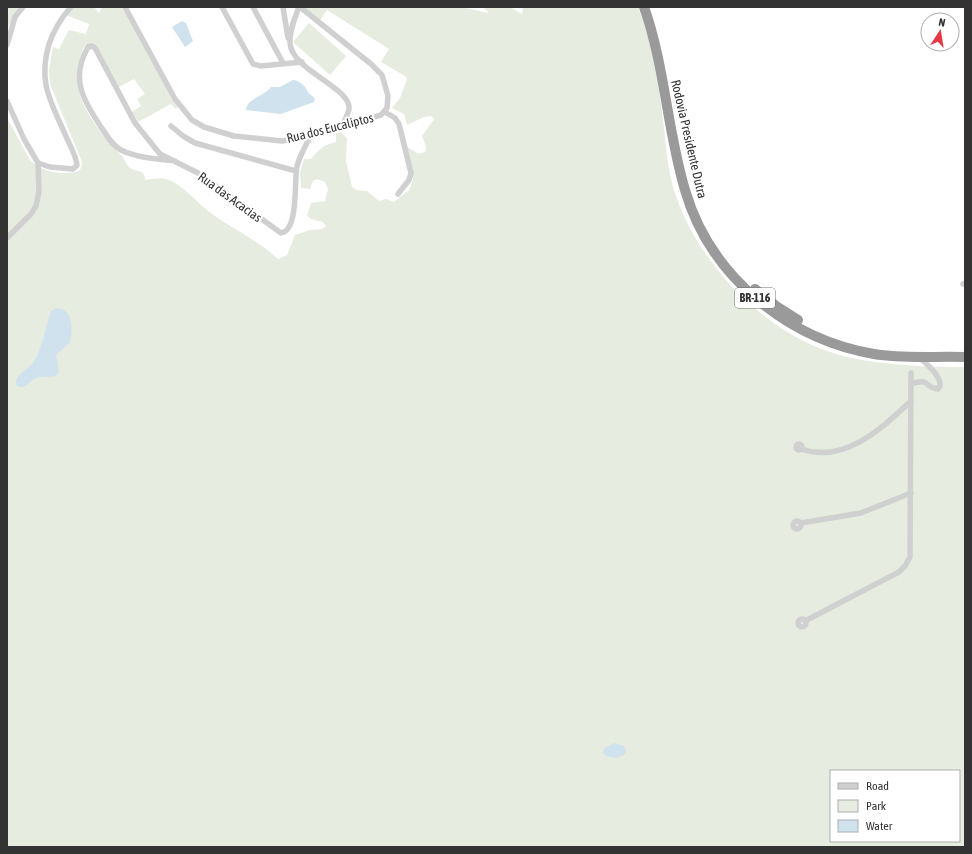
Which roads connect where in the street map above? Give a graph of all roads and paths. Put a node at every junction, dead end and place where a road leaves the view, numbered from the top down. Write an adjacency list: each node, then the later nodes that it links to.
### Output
1 (23, 7): 11 (street)
2 (70, 7): 22 (street)
3 (125, 7): 20 (street, Rua dos Eucaliptos)
4 (222, 7): 13 (street)
5 (253, 7): 13 (street)
6 (283, 7): 10 (street)
7 (300, 7): 10 (street); 17 (street, Rua dos Eucaliptos)
8 (644, 7): 14 (highway, Rodovia Presidente Dutra / BR-116)
9 (651, 7): 14 (highway, Rodovia Presidente Dutra / BR-116)
10 (290, 44): 12 (street)
11 (7, 45)
12 (302, 62): 13 (street); 19 (street)
13 (283, 63)
14 (662, 63): 15 (highway, Rodovia Presidente Dutra / BR-116)
15 (668, 96): 26 (highway, Rodovia Presidente Dutra / BR-116); 27 (highway, Rodovia Presidente Dutra / BR-116)
16 (7, 101): 22 (street)
17 (384, 112): 19 (street, Rua dos Eucaliptos); 24 (street)
18 (171, 126): 23 (street)
19 (342, 126): 20 (street, Rua dos Eucaliptos)
20 (312, 135): 23 (street)
21 (175, 161): 21 (street, Rua das Acacias); 23 (street, Rua das Acacias)
22 (38, 163): 25 (street)
23 (296, 171)
24 (398, 194)
25 (7, 238)
26 (965, 351)
27 (918, 357): 28 (highway, Rodovia Presidente Dutra / BR-116); 30 (street)
28 (965, 357)
29 (911, 373): 30 (street)
30 (911, 384): 31 (street)
31 (911, 401): 32 (street); 33 (street)
32 (801, 449)
33 (911, 493): 34 (street); 35 (street)
34 (801, 523)
35 (805, 621)

